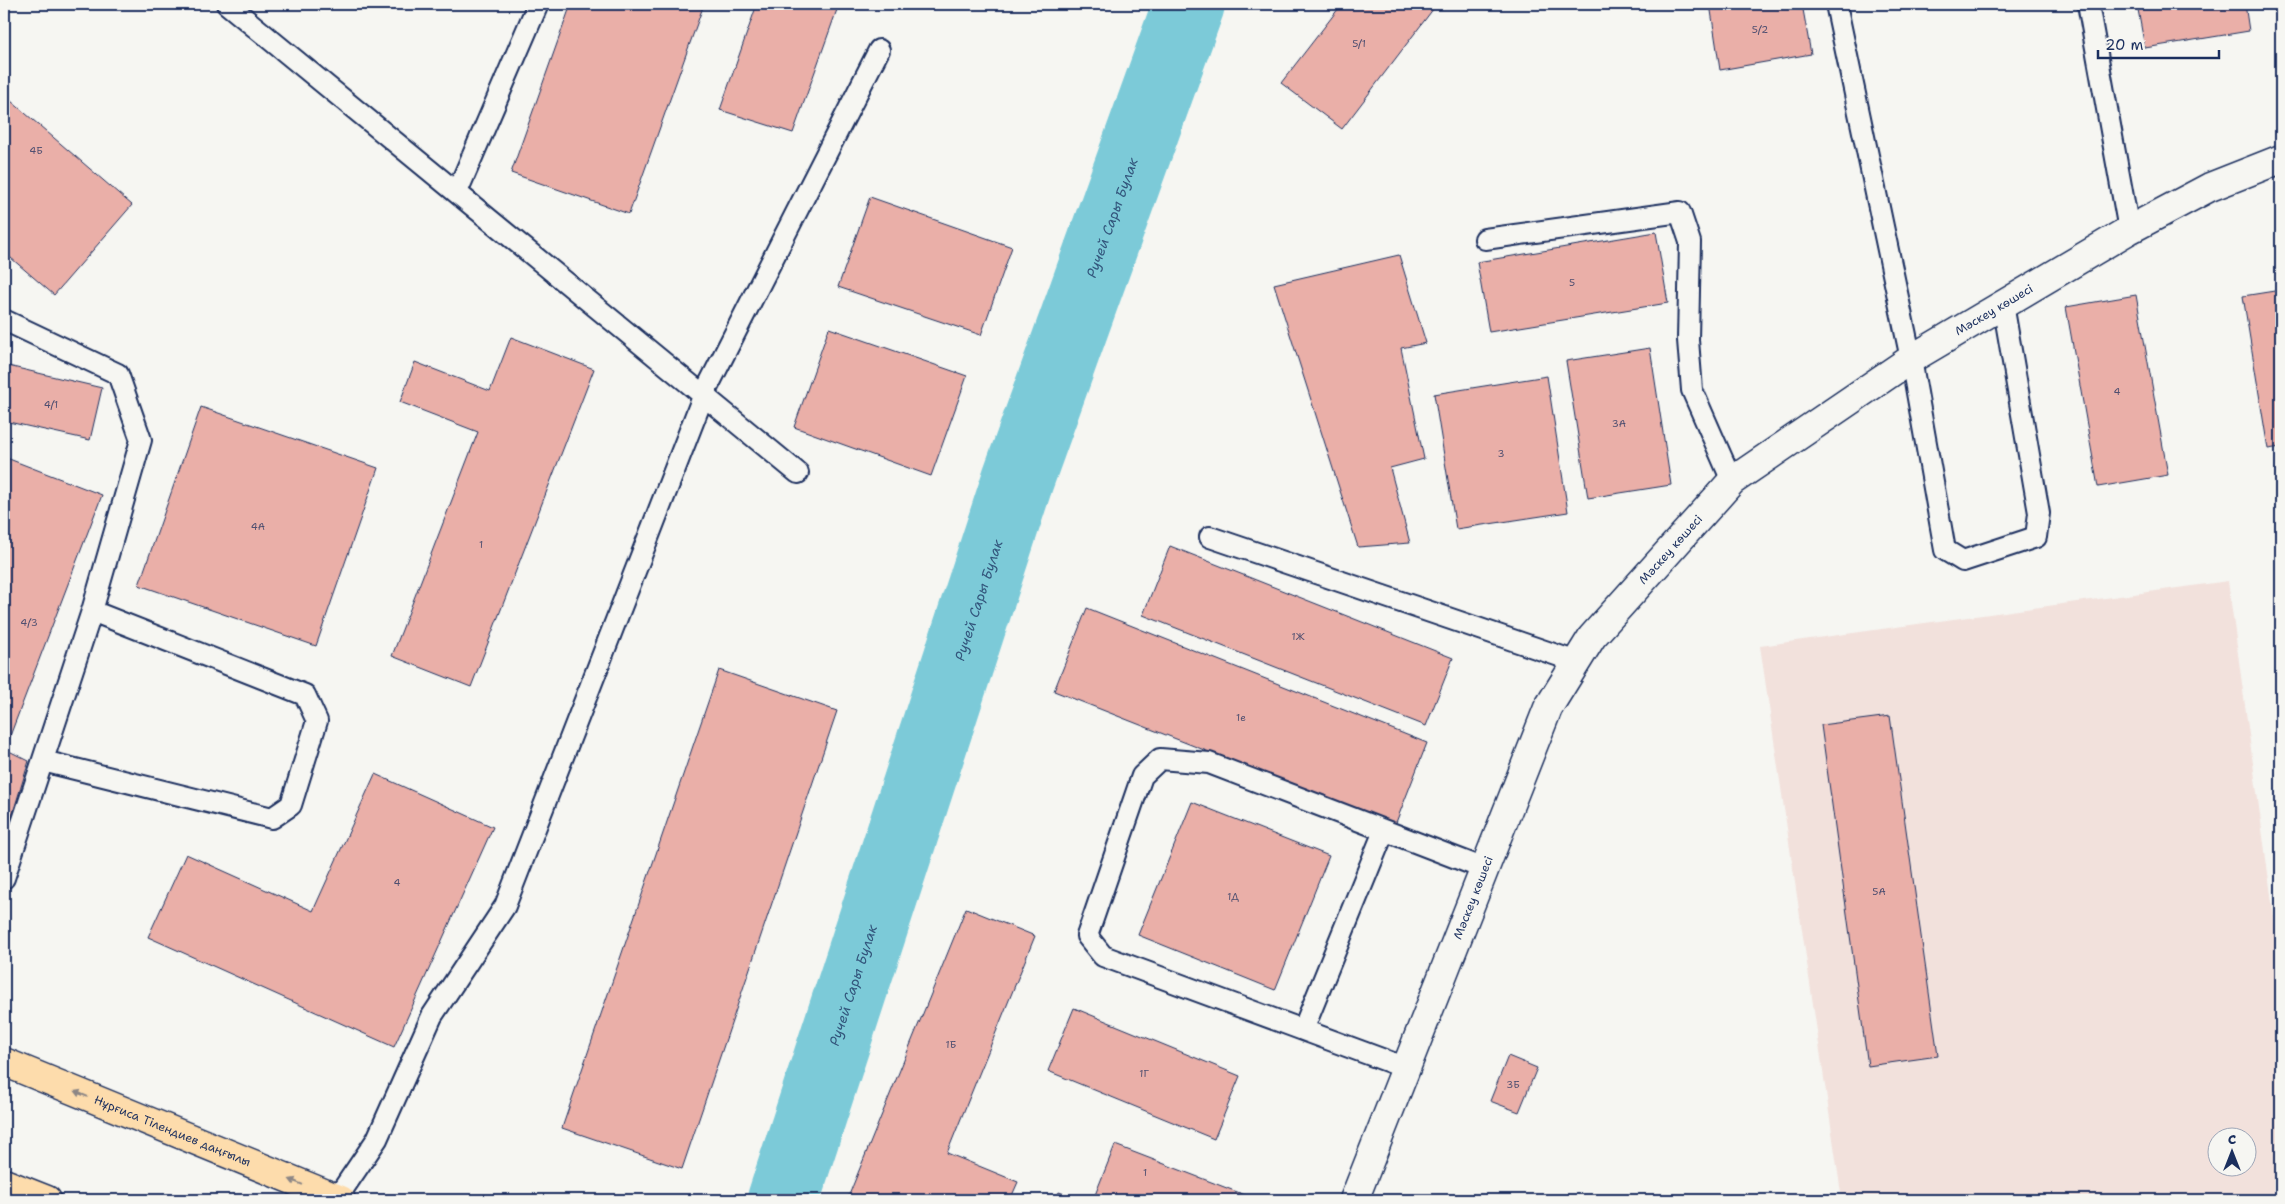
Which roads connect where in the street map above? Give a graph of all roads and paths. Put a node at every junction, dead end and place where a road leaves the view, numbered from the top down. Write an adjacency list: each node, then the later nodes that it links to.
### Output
1 (227, 4): 7 (lane)
2 (538, 4): 7 (lane)
3 (1836, 4): 12 (lane)
4 (2088, 4): 8 (lane)
5 (879, 50): 13 (lane)
6 (2281, 160): 8 (street, Мәскеу көшесі)
7 (457, 192): 13 (lane)
8 (2128, 230): 10 (street, Мәскеу көшесі)
9 (1485, 239): 15 (lane)
10 (2004, 304): 12 (street, Мәскеу көшесі); 12 (lane)
11 (4, 320): 17 (lane)
12 (1911, 359): 15 (street, Мәскеу көшесі)
13 (704, 394): 14 (lane); 28 (lane)
14 (798, 473)
15 (1732, 482): 18 (street, Мәскеу көшесі)
16 (1210, 537): 18 (lane)
17 (92, 611): 19 (lane); 19 (lane)
18 (1577, 662): 21 (street, Мәскеу көшесі)
19 (43, 761): 22 (lane)
20 (1384, 831): 21 (lane); 23 (lane); 23 (lane)
21 (1484, 869): 25 (street, Мәскеу көшесі)
22 (4, 878)
23 (1304, 1030): 25 (lane)
24 (4, 1062): 28 (main road, Нұрғиса Тілендиев даңғылы, one-way to 24)
25 (1406, 1068): 29 (street, Мәскеу көшесі)
26 (4, 1183): 27 (main road)
27 (47, 1200)
28 (338, 1200)
29 (1354, 1200)

